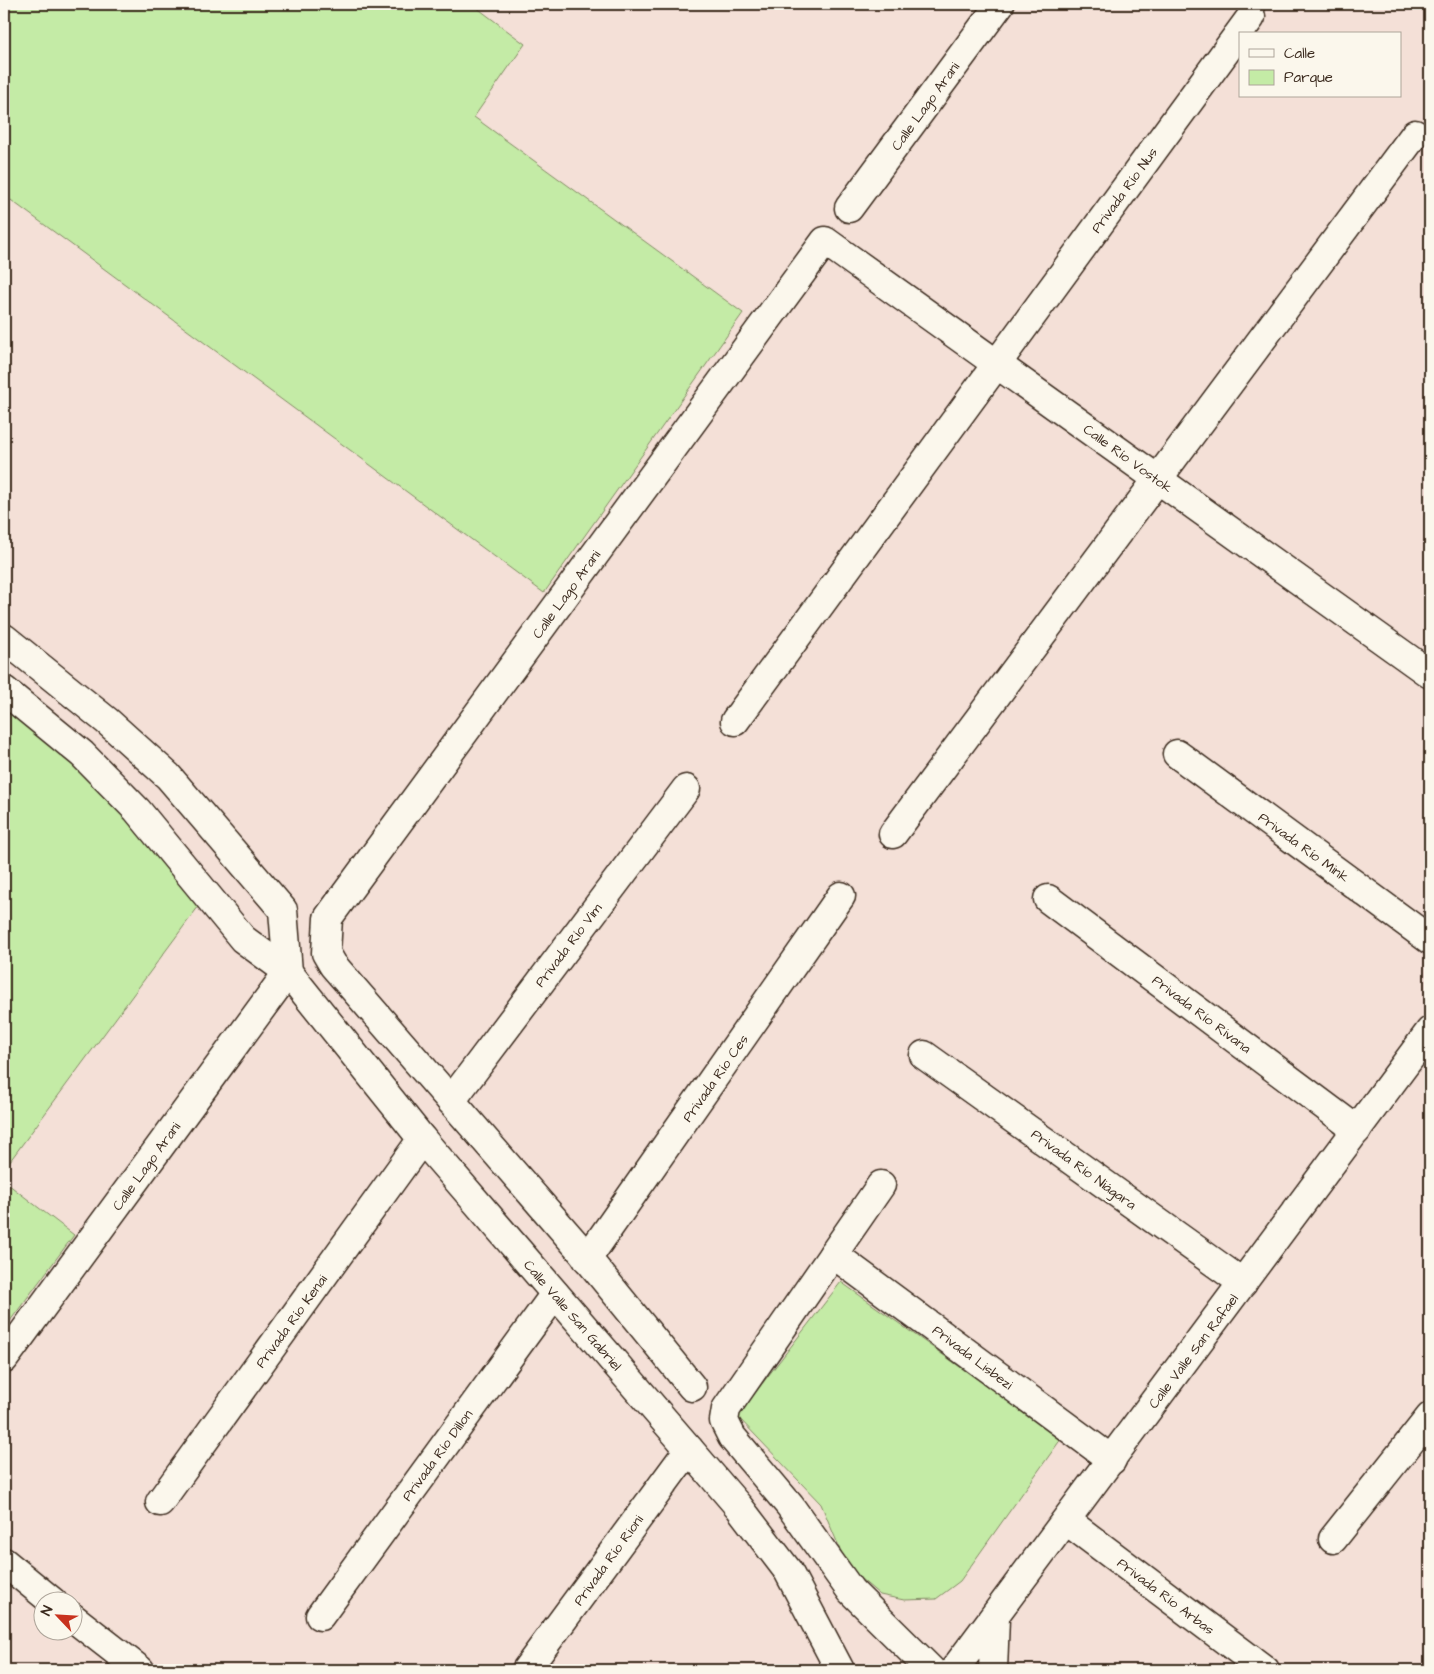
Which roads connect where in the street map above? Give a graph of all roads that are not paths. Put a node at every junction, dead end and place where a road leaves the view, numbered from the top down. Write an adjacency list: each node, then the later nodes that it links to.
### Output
1 (1000, 4): 6 (street, Calle Lago Arani)
2 (1251, 17): 3 (street, Privada Río Nus)
3 (1240, 32)
4 (1239, 33): 8 (street, Privada Río Nus)
5 (1415, 134): 9 (street)
6 (850, 208)
7 (825, 241): 8 (street, Calle Río Vostok); 23 (street, Calle Lago Arani)
8 (997, 364): 9 (street, Calle Río Vostok); 13 (street, Privada Río Nus)
9 (1158, 479): 11 (street, Calle Río Vostok); 16 (street)
10 (4, 638): 20 (street)
11 (1430, 674)
12 (4, 690): 20 (street, Calle Valle San Gabriel)
13 (735, 721)
14 (1177, 754): 19 (street, Privada Río Mink)
15 (686, 789): 23 (street, Privada Río Vim)
16 (893, 834)
17 (841, 896): 28 (street, Privada Río Ces)
18 (1048, 899): 24 (street, Privada Río Rivana)
19 (1430, 940)
20 (288, 972): 25 (street, Calle Valle San Gabriel); 31 (street, Calle Lago Arani)
21 (1428, 1040): 24 (street, Calle Valle San Rafael)
22 (924, 1056): 29 (street, Privada Río Niágara)
23 (451, 1101): 28 (street)
24 (1357, 1130): 29 (street, Calle Valle San Rafael)
25 (422, 1140): 30 (street, Calle Valle San Gabriel); 36 (street, Privada Río Kenai)
26 (881, 1185): 27 (street)
27 (833, 1254): 35 (street, Privada Lisbezi); 47 (street)
28 (587, 1259): 32 (street)
29 (1243, 1283): 35 (street, Calle Valle San Rafael)
30 (555, 1294): 34 (street, Calle Valle San Gabriel); 41 (street, Privada Río Dillon)
31 (4, 1359)
32 (692, 1387)
33 (1430, 1417): 38 (street)
34 (689, 1449): 45 (street, Privada Río Rioni); 46 (street, Calle Valle San Gabriel)
35 (1112, 1460): 37 (street, Calle Valle San Rafael)
36 (160, 1502)
37 (1067, 1521): 42 (street, Calle Valle San Rafael); 50 (street, Privada Río Arbas)
38 (1333, 1539)
39 (4, 1562): 40 (street)
40 (42, 1592)
41 (320, 1616)
42 (995, 1618): 48 (street, Calle Valle San Rafael); 49 (street)
43 (82, 1625): 44 (street)
44 (140, 1670)
45 (526, 1670)
46 (840, 1670)
47 (931, 1670)
48 (954, 1670)
49 (993, 1670)
50 (1265, 1670)

